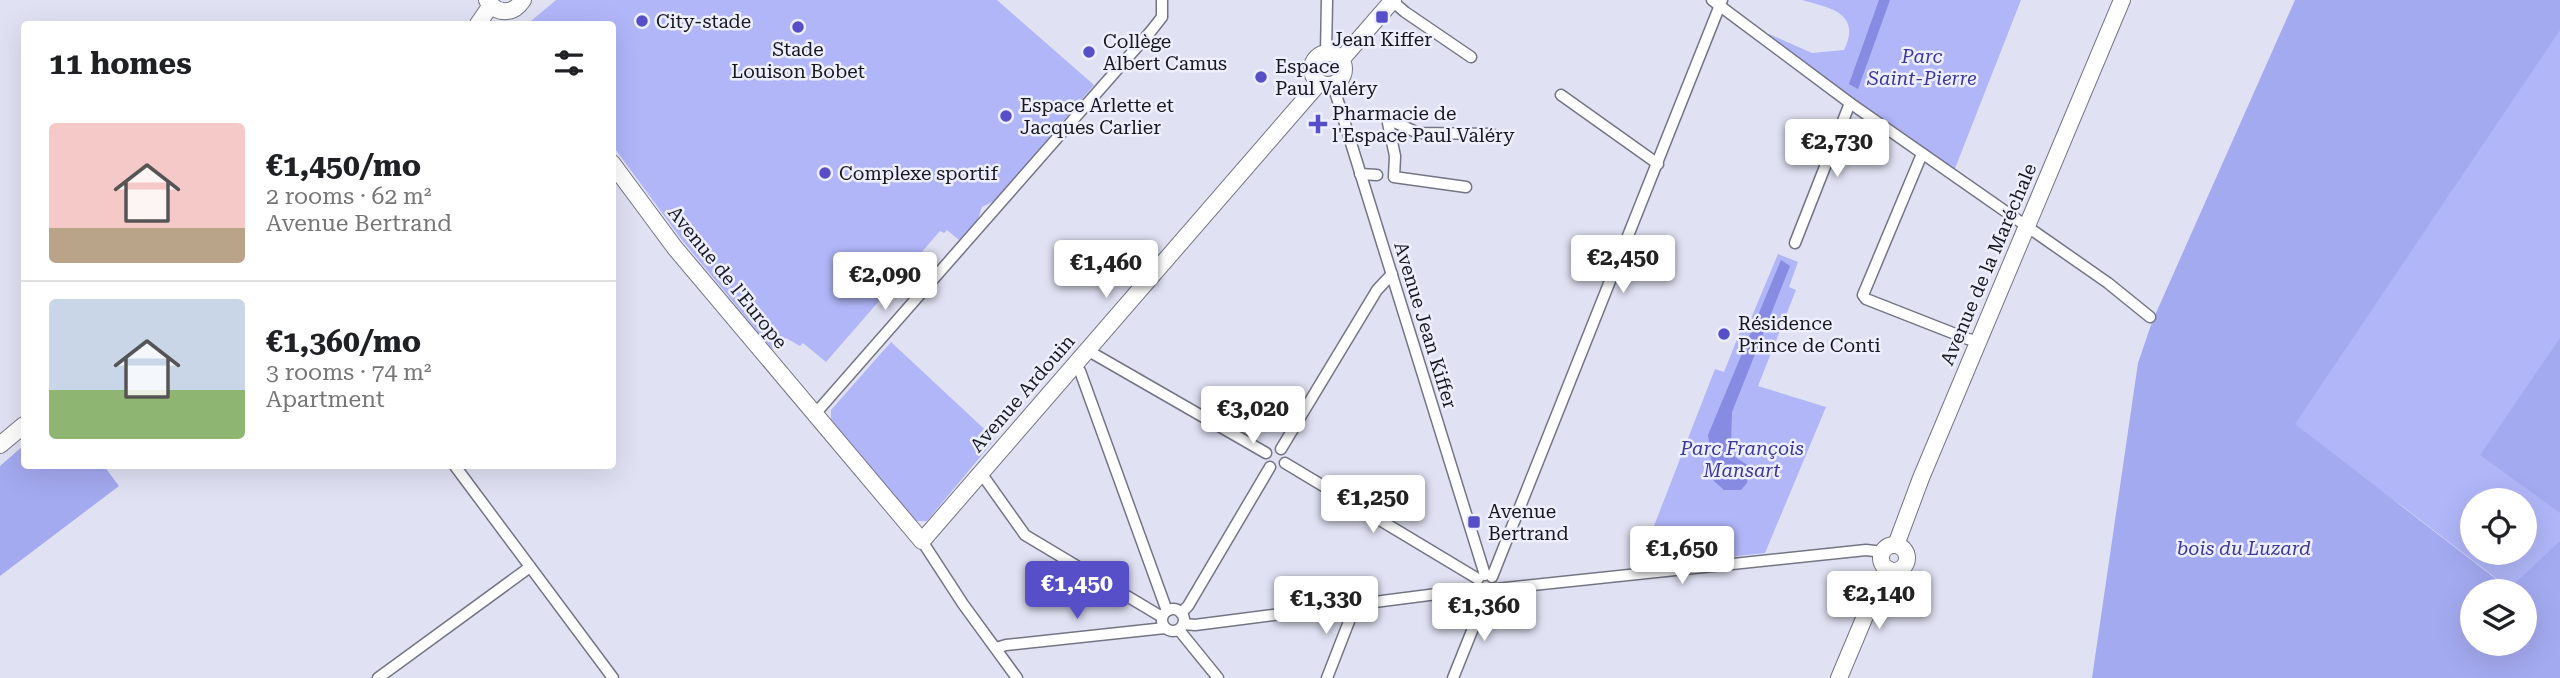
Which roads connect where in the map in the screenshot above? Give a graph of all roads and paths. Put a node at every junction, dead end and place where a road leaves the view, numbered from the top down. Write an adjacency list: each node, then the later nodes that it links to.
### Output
1 (1162, 0): 29 (street)
2 (1327, 0): 10 (street)
3 (1382, 0): 10 (street)
4 (1392, 0): 10 (street); 11 (street)
5 (2122, 0): 22 (street, Avenue de la Maréchale)
6 (1718, 2): 14 (street); 17 (street)
7 (489, 3): 8 (street); 9 (street)
8 (519, 11)
9 (480, 21)
10 (1334, 56): 12 (street); 12 (street)
11 (1471, 57)
12 (1326, 84): 19 (street, Avenue Jean Kiffer); 27 (street, Avenue Ardouin)
13 (1561, 94): 17 (street)
14 (1850, 103): 16 (street); 23 (street)
15 (1492, 135): 21 (street)
16 (1922, 154): 22 (street); 26 (street)
17 (1658, 164): 42 (street)
18 (616, 168): 29 (street, Avenue de l'Europe)
19 (1360, 174): 20 (street); 24 (street, Avenue Jean Kiffer)
20 (1377, 176)
21 (1466, 187)
22 (2028, 225): 25 (street); 26 (street, Avenue de la Maréchale)
23 (1796, 243)
24 (1392, 274): 32 (street); 42 (street, Avenue Jean Kiffer)
25 (2150, 317)
26 (1978, 341): 39 (street, Avenue de la Maréchale)
27 (1087, 350): 28 (street, Avenue Ardouin); 33 (street)
28 (1074, 366): 37 (street, Avenue Ardouin); 44 (street)
29 (815, 414): 38 (street, Avenue de l'Europe)
30 (21, 428): 31 (street)
31 (0, 445)
32 (1280, 449): 33 (street); 34 (street)
33 (1266, 453): 35 (street)
34 (1285, 463): 35 (street); 42 (street)
35 (1270, 467): 45 (street)
36 (457, 469): 40 (street)
37 (981, 473): 38 (street, Avenue Ardouin); 44 (street)
38 (922, 541): 46 (street)
39 (1890, 549): 41 (street); 41 (street); 42 (street)
40 (530, 567): 47 (street); 48 (street)
41 (1888, 569): 53 (street)
42 (1485, 584): 43 (street); 52 (street)
43 (1355, 606): 45 (street); 51 (street)
44 (1165, 619): 45 (street); 45 (street); 46 (street)
45 (1181, 623): 50 (street)
46 (996, 648): 49 (street)
47 (378, 678)
48 (613, 678)
49 (1017, 678)
50 (1218, 678)
51 (1327, 678)
52 (1453, 678)
53 (1839, 678)

